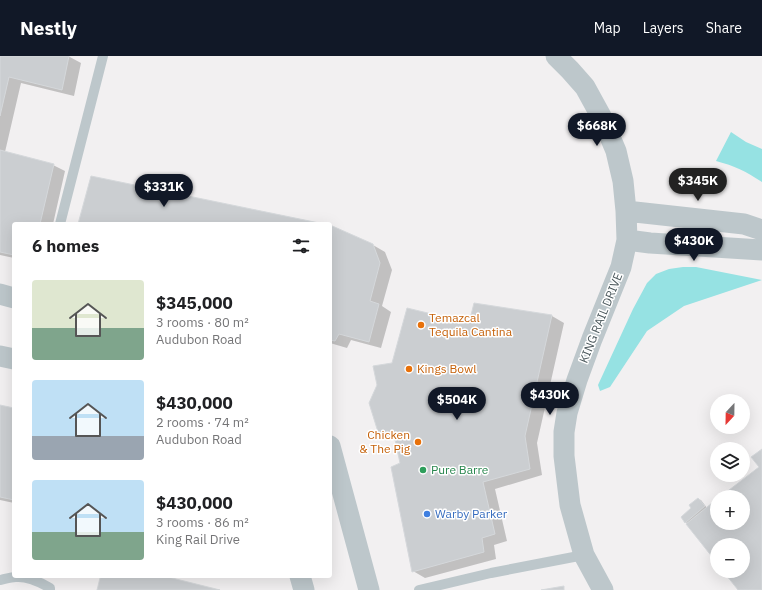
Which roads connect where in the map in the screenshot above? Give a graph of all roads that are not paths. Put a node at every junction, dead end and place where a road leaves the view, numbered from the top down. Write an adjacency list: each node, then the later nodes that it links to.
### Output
1 (103, 56): 4 (lane)
2 (556, 56): 3 (street, KING RAIL DRIVE)
3 (626, 210): 5 (street); 6 (street, KING RAIL DRIVE)
4 (61, 222)
5 (762, 230)
6 (627, 240): 7 (street); 13 (street, KING RAIL DRIVE)
7 (762, 250)
8 (0, 294): 9 (street)
9 (12, 297)
10 (0, 356): 11 (street)
11 (12, 359)
12 (332, 453): 20 (street)
13 (584, 555): 21 (lane); 22 (street, KING RAIL DRIVE)
14 (12, 578): 17 (lane)
15 (26, 578): 18 (lane)
16 (301, 578): 19 (street)
17 (0, 580)
18 (50, 590)
19 (304, 590)
20 (369, 590)
21 (420, 590)
22 (603, 590)

